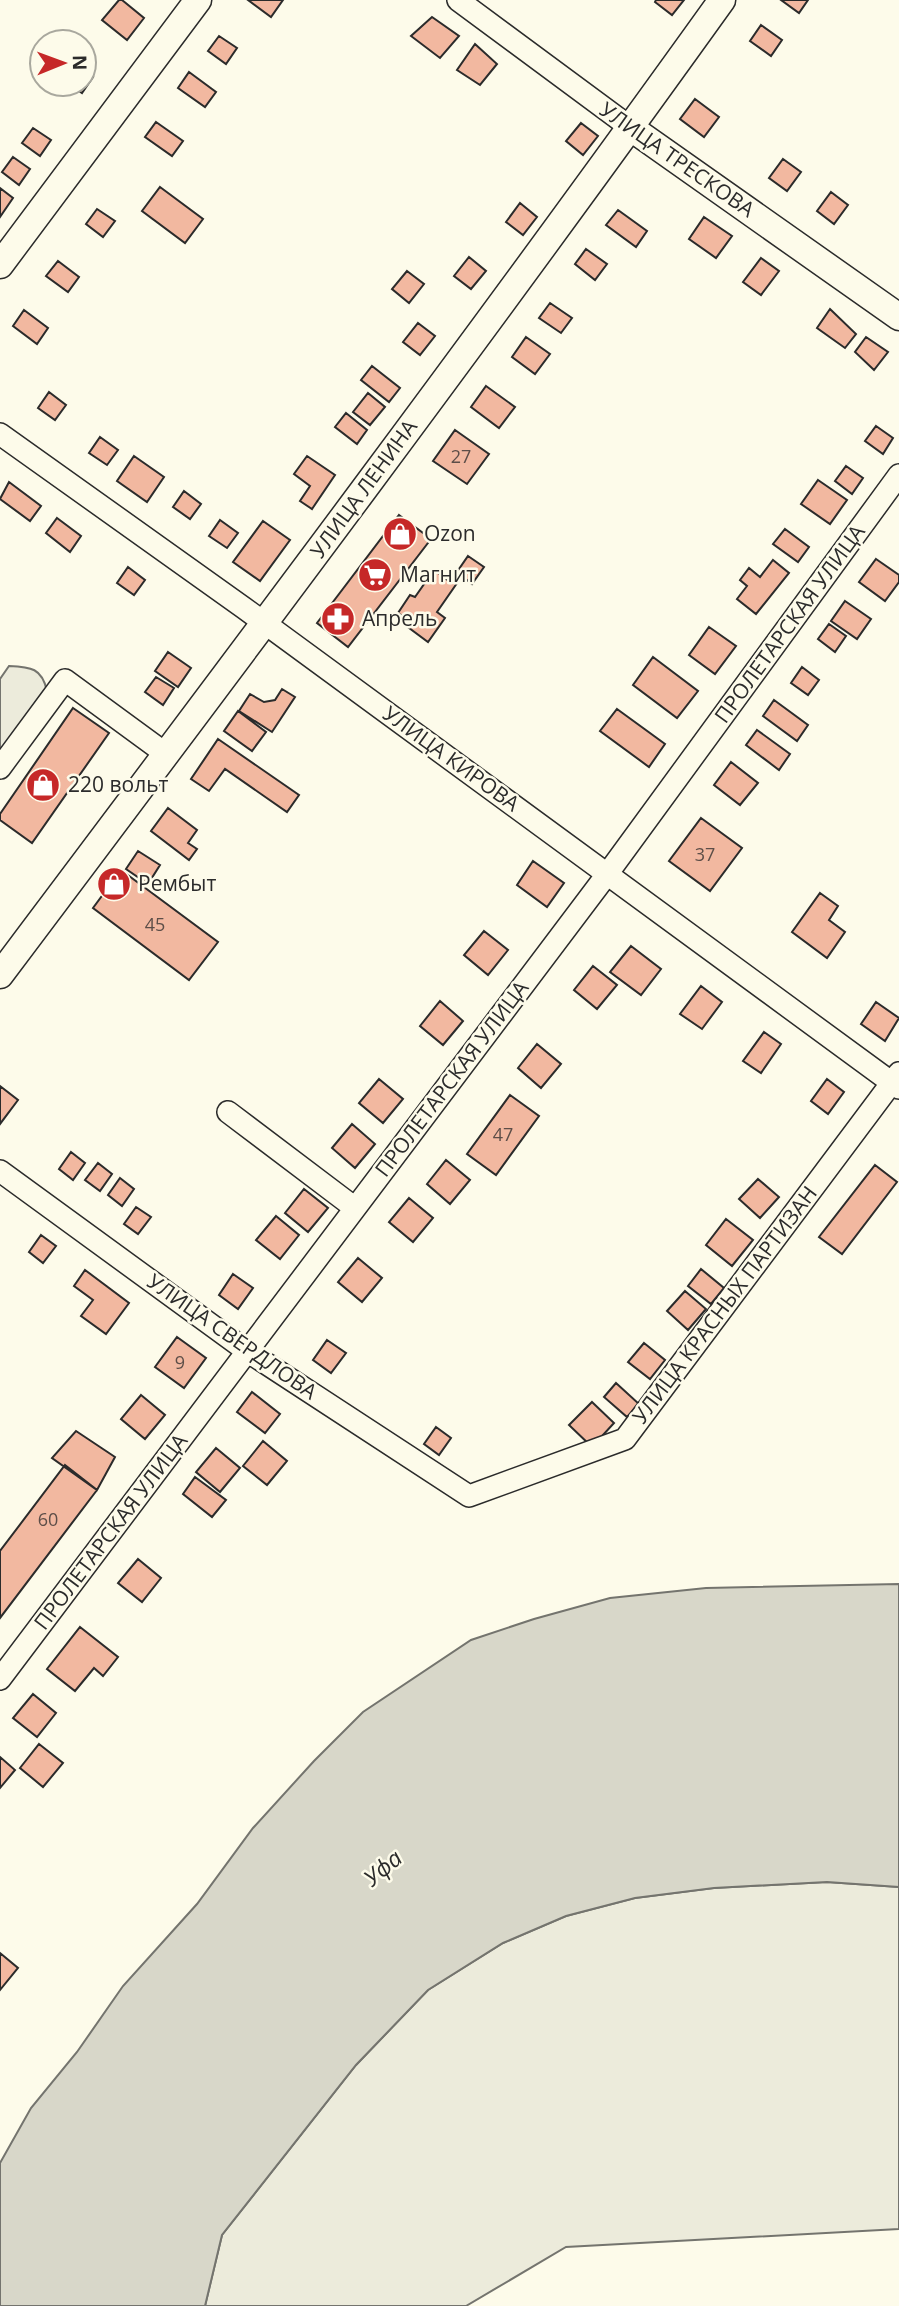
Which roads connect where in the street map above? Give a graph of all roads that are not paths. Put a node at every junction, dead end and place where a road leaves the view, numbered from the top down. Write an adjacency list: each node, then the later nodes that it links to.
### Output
1 (198, 0): 5 (main road)
2 (458, 0): 4 (street, УЛИЦА ТРЕСКОВА)
3 (722, 0): 4 (main road, УЛИЦА ЛЕНИНА)
4 (631, 128): 6 (main road, УЛИЦА ТРЕСКОВА); 9 (main road, УЛИЦА ЛЕНИНА)
5 (0, 265)
6 (899, 317)
7 (0, 434): 9 (street, УЛИЦА КИРОВА)
8 (899, 475): 12 (street, ПРОЛЕТАРСКАЯ УЛИЦА)
9 (265, 624): 10 (main road, УЛИЦА ЛЕНИНА); 12 (street, УЛИЦА КИРОВА)
10 (166, 754): 11 (street); 13 (main road, УЛИЦА ЛЕНИНА)
11 (0, 768)
12 (608, 873): 14 (street, УЛИЦА КИРОВА); 17 (street, ПРОЛЕТАРСКАЯ УЛИЦА)
13 (0, 975)
14 (897, 1081): 19 (street, УЛИЦА КРАСНЫХ ПАРТИЗАН)
15 (228, 1112): 17 (street)
16 (0, 1171): 18 (street, УЛИЦА СВЕРДЛОВА)
17 (355, 1208): 18 (street, ПРОЛЕТАРСКАЯ УЛИЦА)
18 (247, 1352): 19 (street, УЛИЦА СВЕРДЛОВА); 20 (street, ПРОЛЕТАРСКАЯ УЛИЦА)
19 (469, 1496)
20 (7, 1656): 21 (street, ПРОЛЕТАРСКАЯ УЛИЦА)
21 (0, 1679)

